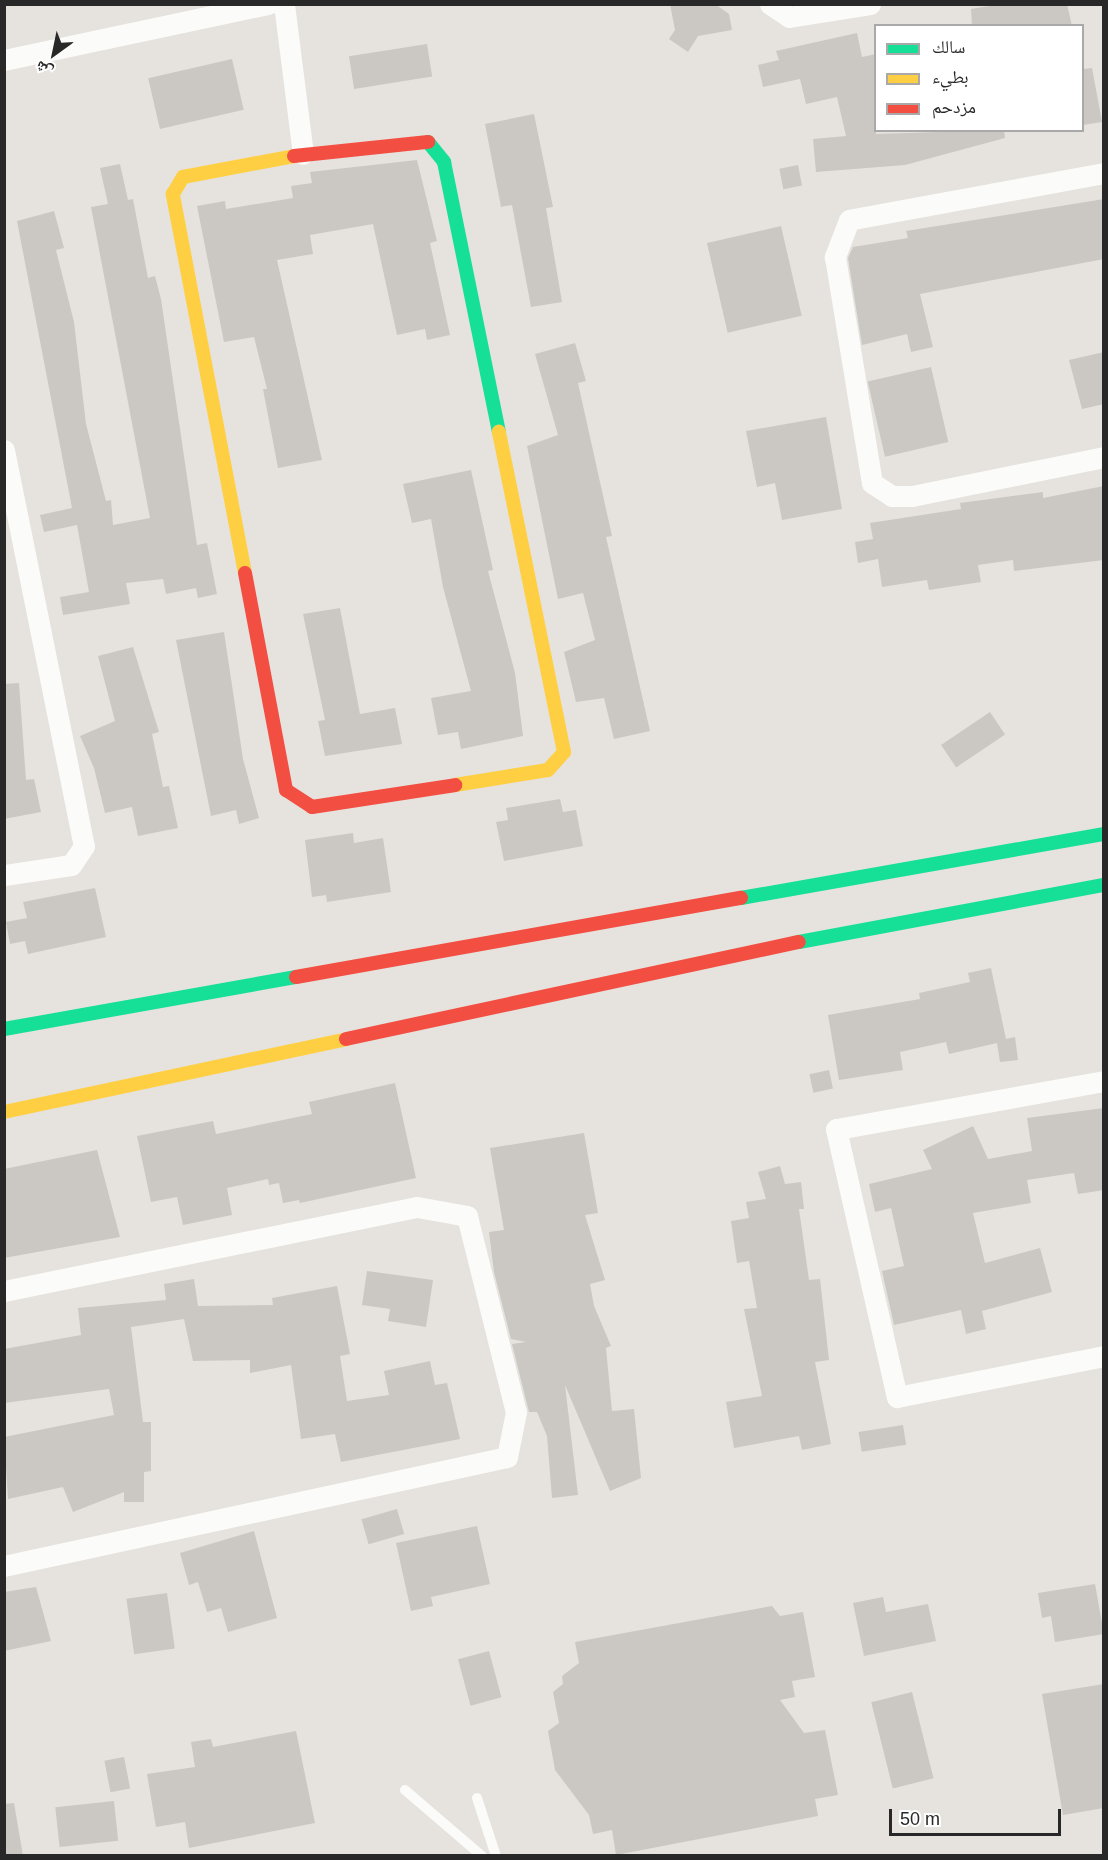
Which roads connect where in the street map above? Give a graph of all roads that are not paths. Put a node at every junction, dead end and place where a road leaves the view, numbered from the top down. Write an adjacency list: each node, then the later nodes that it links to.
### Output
1 (268, 4): 5 (street)
2 (284, 4): 6 (street)
3 (770, 4): 4 (street)
4 (870, 4)
5 (4, 60)
6 (303, 154): 6 (street)
7 (1104, 173): 9 (street)
8 (4, 450): 11 (street)
9 (1104, 457)
10 (1104, 834): 13 (street)
11 (4, 875)
12 (1104, 885): 15 (street)
13 (4, 1029)
14 (1104, 1081): 17 (street)
15 (4, 1112)
16 (4, 1291): 18 (street)
17 (1104, 1356)
18 (4, 1566)
19 (405, 1790): 21 (lane)
20 (477, 1798): 22 (lane)
21 (482, 1856)
22 (496, 1856)

